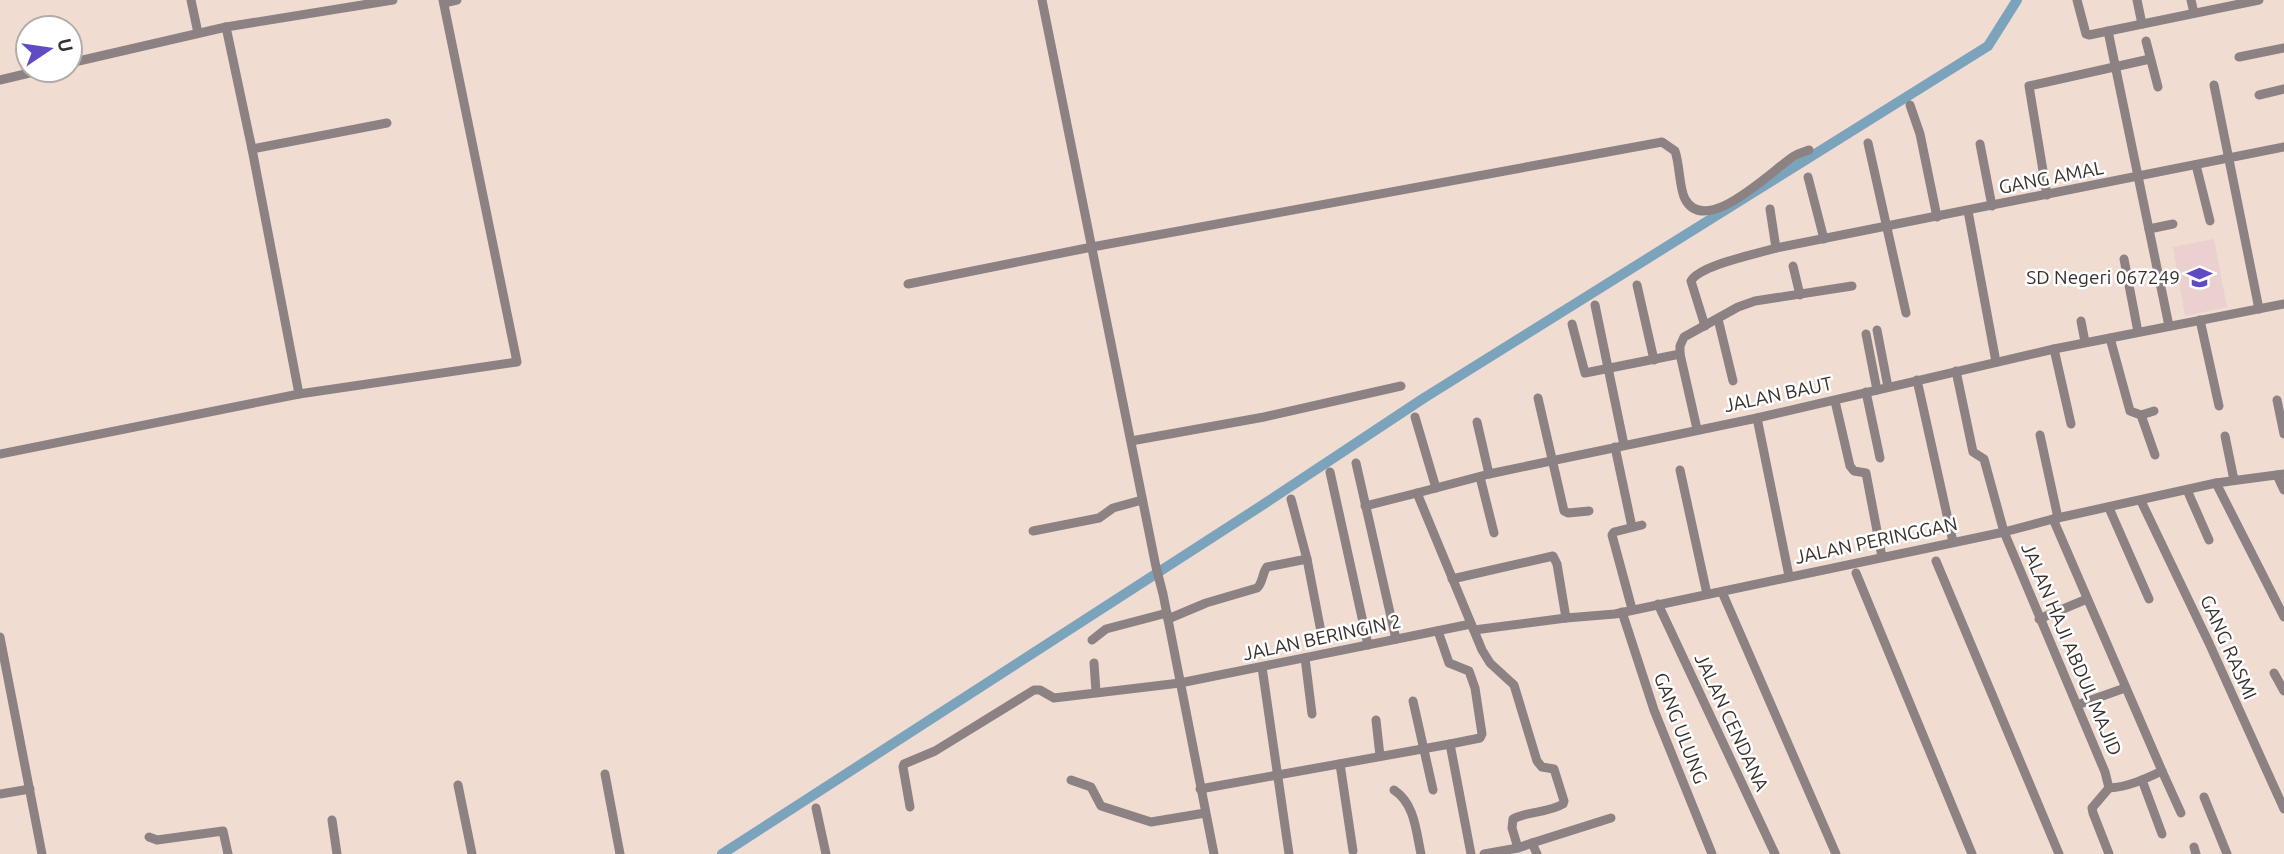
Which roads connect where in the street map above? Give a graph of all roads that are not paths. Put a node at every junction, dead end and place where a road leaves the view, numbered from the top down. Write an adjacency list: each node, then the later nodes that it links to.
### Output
1 (191, 0): 15 (street)
2 (393, 0): 13 (street)
3 (457, 0): 9 (street)
4 (1042, 0): 47 (street)
5 (2077, 0): 14 (street)
6 (2137, 0): 12 (street)
7 (2191, 0): 11 (street)
8 (2259, 0): 10 (street)
9 (443, 2): 82 (street)
10 (2230, 3): 11 (street)
11 (2194, 13): 12 (street)
12 (2142, 24): 14 (street)
13 (226, 27): 15 (street); 31 (street)
14 (2108, 31): 21 (street)
15 (198, 33): 20 (street)
16 (2146, 41): 19 (street)
17 (2284, 48): 18 (street)
18 (2239, 57)
19 (2150, 59): 21 (street); 23 (street)
20 (84, 61)
21 (2116, 67): 36 (street); 37 (street)
22 (2214, 85): 33 (street)
23 (2158, 88)
24 (2284, 89): 25 (street)
25 (2259, 95)
26 (1910, 105): 41 (street)
27 (387, 123): 31 (street)
28 (1868, 143): 44 (street)
29 (1980, 144): 38 (street)
30 (2284, 147): 33 (street, GANG AMAL)
31 (252, 149): 82 (street)
32 (1809, 150): 47 (street)
33 (2229, 157): 34 (street, GANG AMAL); 57 (street)
34 (2196, 165): 36 (street, GANG AMAL); 42 (street)
35 (1808, 177): 46 (street)
36 (2138, 177): 37 (street, GANG AMAL); 45 (street)
37 (2047, 195): 38 (street, GANG AMAL)
38 (1992, 206): 40 (street, GANG AMAL)
39 (1770, 209): 48 (street)
40 (1968, 211): 41 (street, GANG AMAL); 73 (street)
41 (1937, 217): 44 (street, GANG AMAL)
42 (2210, 221)
43 (2174, 224): 45 (street)
44 (1886, 227): 46 (street, GANG AMAL); 58 (street)
45 (2149, 229): 64 (street)
46 (1824, 239): 48 (street, GANG AMAL)
47 (1092, 247): 51 (street); 97 (street)
48 (1776, 248): 63 (street, GANG AMAL)
49 (2124, 259): 66 (street)
50 (1794, 265): 54 (street)
51 (908, 284)
52 (1637, 285): 72 (street)
53 (1852, 286): 54 (street)
54 (1800, 295): 59 (street)
55 (2284, 304): 57 (street, JALAN BAUT)
56 (1594, 305): 74 (street)
57 (2259, 309): 60 (street, JALAN BAUT)
58 (1906, 313)
59 (1718, 319): 63 (street); 77 (street)
60 (2200, 320): 64 (street, JALAN BAUT); 86 (street)
61 (2081, 321): 69 (street)
62 (1572, 324): 74 (street)
63 (1704, 326): 71 (street)
64 (2169, 326): 66 (street, JALAN BAUT)
65 (1877, 330): 79 (street)
66 (2138, 332): 68 (street, JALAN BAUT)
67 (1866, 334): 80 (street)
68 (2110, 338): 69 (street, JALAN BAUT); 88 (street)
69 (2085, 342): 70 (street, JALAN BAUT)
70 (2054, 349): 73 (street, JALAN BAUT); 92 (street)
71 (1680, 354): 72 (street); 93 (street)
72 (1654, 360): 74 (street)
73 (1996, 362): 75 (street, JALAN BAUT)
74 (1608, 369): 98 (street)
75 (1956, 371): 76 (street, JALAN BAUT); 122 (street, JALAN HAJI ABDUL MAJID)
76 (1917, 380): 79 (street, JALAN BAUT); 125 (street)
77 (1733, 382)
78 (1401, 386): 97 (street)
79 (1888, 387): 80 (street, JALAN BAUT)
80 (1877, 390): 81 (street, JALAN BAUT)
81 (1866, 392): 85 (street, JALAN BAUT); 101 (street)
82 (299, 394): 99 (street)
83 (1538, 398): 102 (street)
84 (2277, 400): 94 (street)
85 (1835, 401): 90 (street, JALAN BAUT); 126 (street)
86 (2219, 406)
87 (2154, 411): 88 (street)
88 (2141, 415): 100 (street)
89 (1415, 417): 110 (street)
90 (1757, 418): 93 (street, JALAN BAUT); 130 (street)
91 (1477, 422): 107 (street)
92 (2071, 424)
93 (1697, 429): 98 (street, JALAN BAUT)
94 (2284, 434)
95 (2040, 435): 120 (street)
96 (2225, 436): 108 (street)
97 (1131, 441): 115 (street)
98 (1619, 446): 102 (street, JALAN BAUT); 137 (street, GANG ULUNG)
99 (0, 454)
100 (2155, 455)
101 (1880, 458)
102 (1552, 461): 107 (street, JALAN BAUT); 119 (street)
103 (1356, 463): 117 (street)
104 (1680, 470): 133 (street)
105 (1330, 472): 148 (street)
106 (2280, 474): 108 (street, JALAN PERINGGAN); 112 (street)
107 (1485, 476): 110 (street, JALAN BAUT); 123 (street)
108 (2234, 480): 109 (street, JALAN PERINGGAN)
109 (2216, 483): 111 (street, JALAN PERINGGAN); 139 (street)
110 (1436, 488): 113 (street, JALAN BAUT)
111 (2187, 490): 116 (street, JALAN PERINGGAN); 124 (street)
112 (2284, 490)
113 (1418, 493): 117 (street, JALAN BAUT); 131 (street)
114 (1291, 499): 127 (street)
115 (1142, 500): 121 (street); 138 (street)
116 (2141, 501): 118 (street, JALAN PERINGGAN); 180 (street, GANG RASMI)
117 (1365, 506): 146 (street)
118 (2109, 508): 120 (street, JALAN PERINGGAN); 135 (street)
119 (1589, 511)
120 (2055, 518): 122 (street, JALAN PERINGGAN); 134 (street)
121 (1033, 531)
122 (2004, 532): 125 (street, JALAN PERINGGAN); 141 (street, JALAN HAJI ABDUL MAJID)
123 (1494, 533)
124 (2209, 540)
125 (1953, 542): 126 (street, JALAN PERINGGAN)
126 (1882, 557): 130 (street, JALAN PERINGGAN)
127 (1307, 559): 138 (street); 145 (street)
128 (1936, 561): 206 (street)
129 (1856, 573): 205 (street)
130 (1789, 576): 132 (street, JALAN PERINGGAN)
131 (1452, 579): 140 (street); 142 (street)
132 (1722, 592): 133 (street, JALAN PERINGGAN); 204 (street)
133 (1707, 594): 136 (street, JALAN PERINGGAN)
134 (2087, 599): 141 (street); 154 (street)
135 (2149, 599)
136 (1658, 604): 137 (street, JALAN PERINGGAN); 203 (street, JALAN CENDANA)
137 (1627, 611): 140 (street, JALAN PERINGGAN); 202 (street, GANG ULUNG)
138 (1168, 616): 147 (street); 153 (street)
139 (2284, 617)
140 (1566, 618): 142 (street, JALAN PERINGGAN)
141 (2039, 619): 158 (street, JALAN HAJI ABDUL MAJID)
142 (1473, 627): 143 (street, JALAN BERINGIN 2); 188 (street)
143 (1438, 631): 146 (street, JALAN BERINGIN 2); 161 (street)
144 (0, 637): 172 (street)
145 (1322, 637)
146 (1396, 639): 148 (street, JALAN BERINGIN 2)
147 (1092, 640)
148 (1368, 645): 149 (street, JALAN BERINGIN 2)
149 (1305, 658): 151 (street, JALAN BERINGIN 2); 159 (street)
150 (1094, 663): 156 (street)
151 (1262, 667): 153 (street, JALAN BERINGIN 2); 167 (street)
152 (2274, 673): 155 (street)
153 (1180, 683): 156 (street, JALAN BERINGIN 2); 173 (street)
154 (2125, 688): 158 (street); 165 (street)
155 (2284, 691)
156 (1096, 692): 178 (street, JALAN BERINGIN 2)
157 (1413, 701): 162 (street)
158 (2077, 705): 171 (street, JALAN HAJI ABDUL MAJID)
159 (1312, 714)
160 (1376, 720): 163 (street)
161 (1450, 744): 162 (street); 199 (street)
162 (1424, 747): 163 (street); 175 (street)
163 (1380, 756): 164 (street)
164 (1340, 764): 167 (street); 189 (street)
165 (2162, 771): 169 (street); 182 (street)
166 (605, 774): 194 (street)
167 (1278, 776): 173 (street); 197 (street)
168 (1071, 780): 181 (street)
169 (2142, 780): 171 (street); 185 (street)
170 (458, 785): 193 (street)
171 (2109, 788): 207 (street)
172 (30, 789): 176 (street); 190 (street)
173 (1200, 789): 181 (street)
174 (1394, 790): 198 (street)
175 (1433, 790)
176 (0, 794)
177 (2204, 797): 208 (street)
178 (911, 807)
179 (816, 808): 195 (street)
180 (2284, 809)
181 (1205, 813): 196 (street)
182 (2181, 813)
183 (1612, 818): 187 (street)
184 (331, 820): 192 (street)
185 (2162, 834)
186 (149, 837): 191 (street)
187 (1532, 843): 188 (street); 201 (street)
188 (1518, 848): 200 (street)
189 (1353, 851)
190 (42, 854)
191 (228, 854)
192 (337, 854)
193 (472, 854)
194 (620, 854)
195 (826, 854)
196 (1214, 854)
197 (1289, 854)
198 (1421, 854)
199 (1471, 854)
200 (1484, 854)
201 (1537, 854)
202 (1712, 854)
203 (1775, 854)
204 (1836, 854)
205 (1972, 854)
206 (2059, 854)
207 (2109, 854)
208 (2227, 854)

